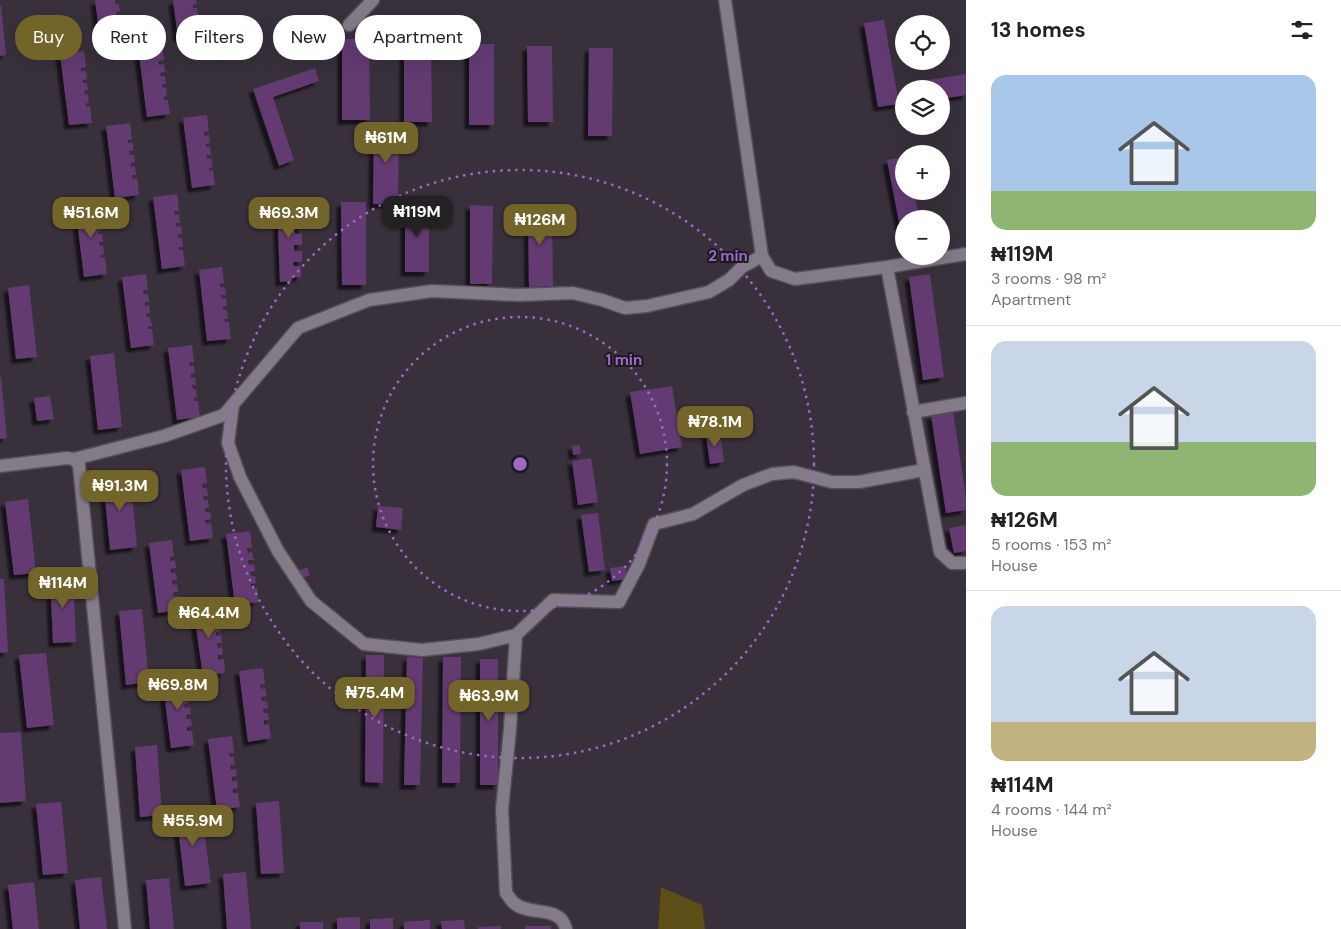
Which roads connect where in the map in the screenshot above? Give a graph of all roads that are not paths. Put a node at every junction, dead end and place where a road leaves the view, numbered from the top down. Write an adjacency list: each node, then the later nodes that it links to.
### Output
1 (373, 0): 3 (street)
2 (725, 0): 5 (street)
3 (349, 25)
4 (966, 254): 6 (street)
5 (762, 256): 6 (street); 8 (street)
6 (888, 267): 9 (street)
7 (966, 403): 9 (street)
8 (233, 404): 10 (street); 14 (street)
9 (913, 412): 12 (street)
10 (74, 459): 11 (street); 15 (street)
11 (0, 466)
12 (924, 470): 13 (street); 14 (street)
13 (966, 563)
14 (516, 635): 16 (street)
15 (125, 929)
16 (566, 929)

